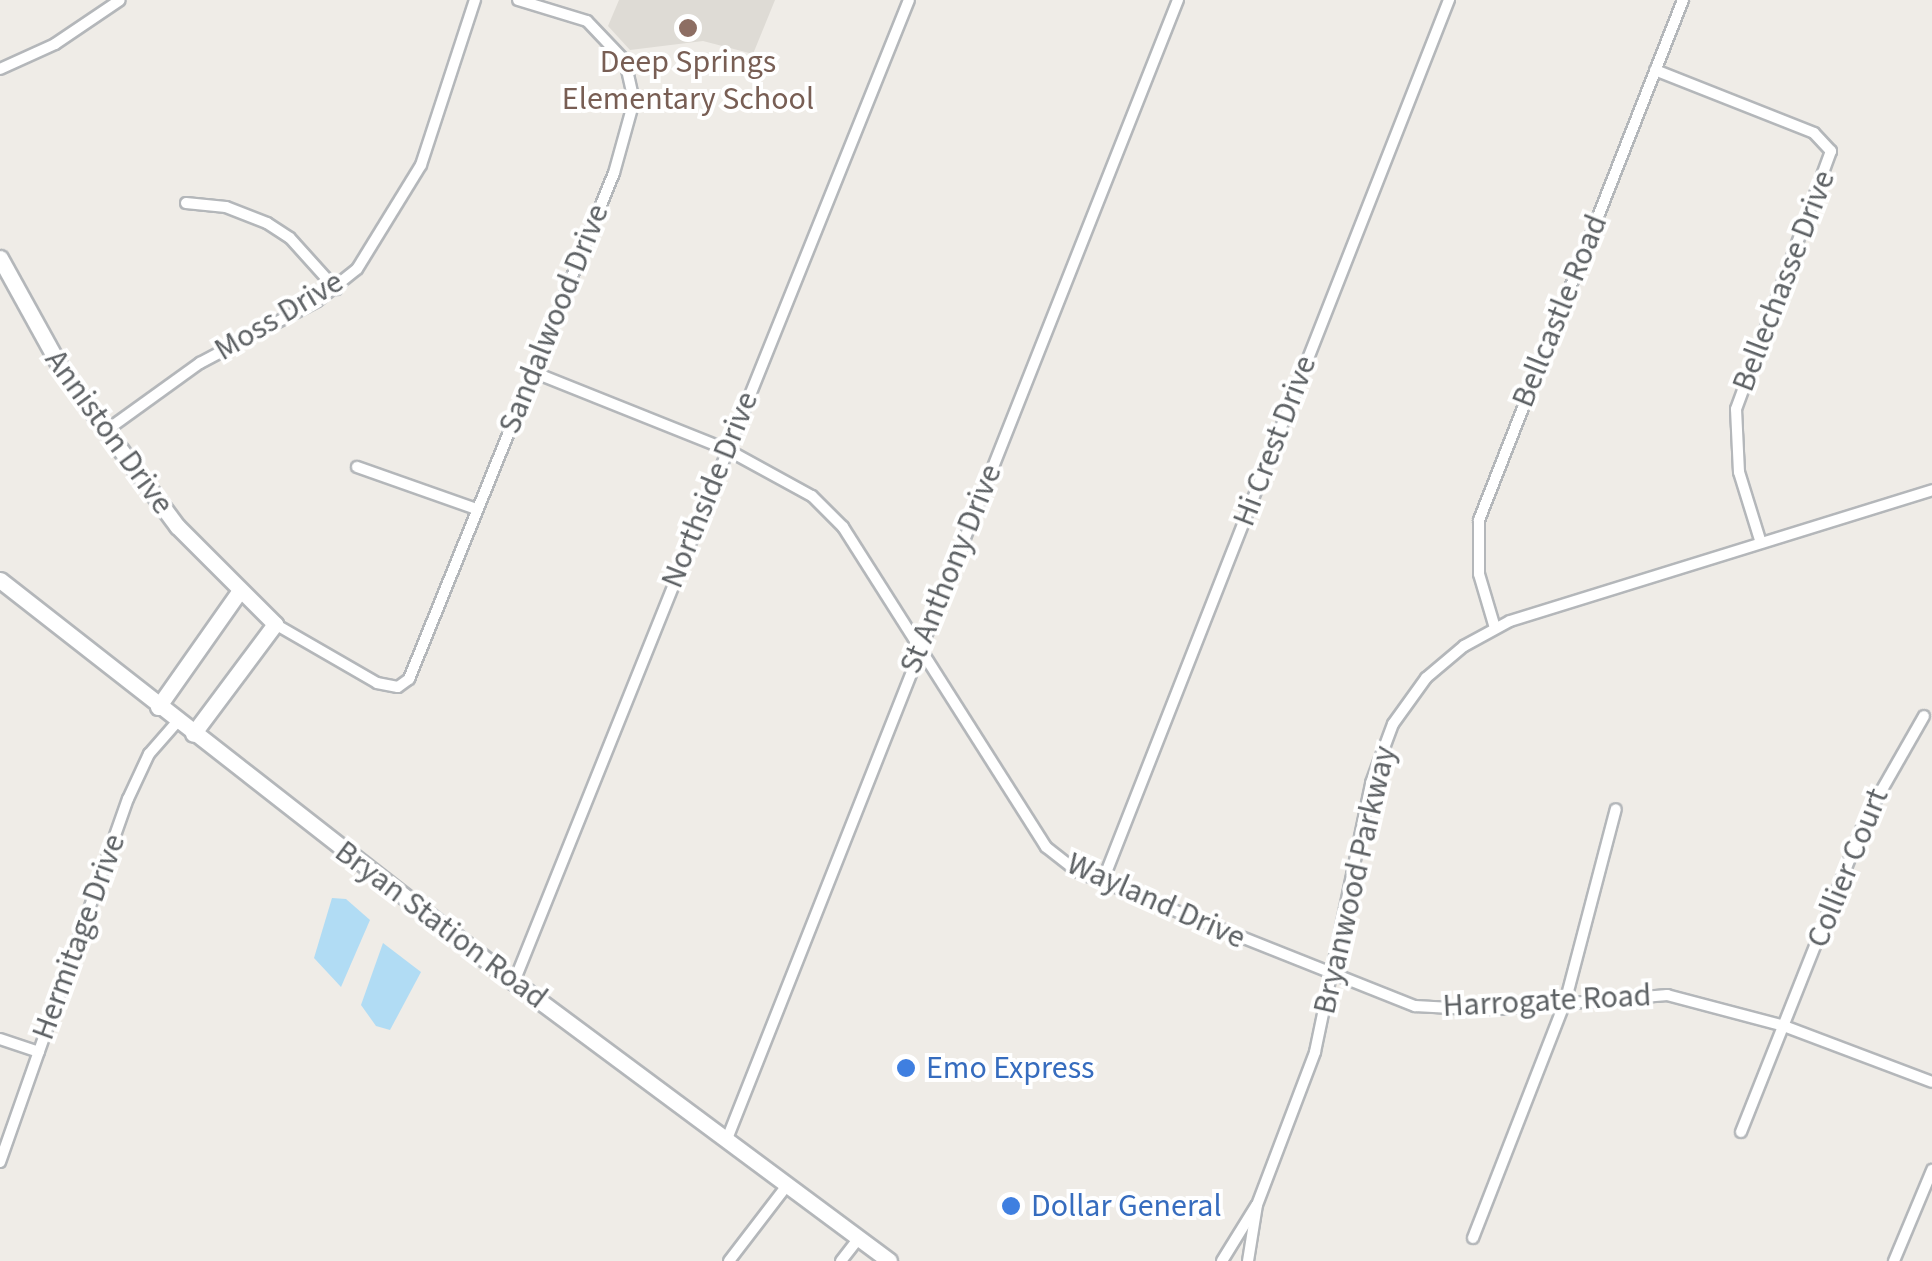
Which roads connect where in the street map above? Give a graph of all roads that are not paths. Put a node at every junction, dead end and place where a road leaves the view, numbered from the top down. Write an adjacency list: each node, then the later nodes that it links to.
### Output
1 (120, 0): 8 (street)
2 (475, 0): 12 (street, Moss Drive)
3 (518, 0): 13 (street, Sandalwood Drive)
4 (909, 0): 15 (street, Northside Drive)
5 (1178, 0): 24 (street, St Anthony Drive)
6 (1449, 0): 31 (street, Hi Crest Drive)
7 (1682, 0): 9 (street, Bellcastle Road)
8 (0, 69)
9 (1655, 70): 19 (street, Bellechasse Drive); 23 (street, Bellcastle Road)
10 (186, 204): 12 (street)
11 (0, 258): 14 (main road, Anniston Drive)
12 (336, 288): 14 (street, Moss Drive)
13 (533, 372): 15 (street, Wayland Drive); 18 (street, Sandalwood Drive)
14 (107, 430): 21 (main road, Anniston Drive)
15 (726, 448): 24 (street, Wayland Drive); 33 (street, Northside Drive)
16 (357, 467): 18 (street)
17 (1932, 490): 19 (street, Bryanwood Parkway)
18 (476, 509): 25 (street, Sandalwood Drive)
19 (1760, 543): 23 (street, Bryanwood Parkway)
20 (0, 580): 26 (main road, Bryan Station Road)
21 (238, 593): 22 (main road, Anniston Drive); 26 (main road)
22 (275, 624): 25 (street, Anniston Drive); 29 (main road)
23 (1495, 628): 32 (street, Bryanwood Parkway)
24 (920, 648): 31 (street, Wayland Drive); 40 (street, St Anthony Drive)
25 (398, 687)
26 (158, 707): 28 (main road, Bryan Station Road)
27 (1924, 716): 35 (street, Collier Court)
28 (177, 722): 29 (main road, Bryan Station Road); 37 (street, Hermitage Drive)
29 (193, 734): 33 (main road, Bryan Station Road)
30 (1616, 809): 34 (street)
31 (1102, 883): 32 (street, Wayland Drive)
32 (1332, 976): 34 (street, Harrogate Road); 44 (street, Bryanwood Parkway)
33 (514, 982): 40 (main road, Bryan Station Road)
34 (1566, 999): 35 (street, Harrogate Road); 46 (street)
35 (1784, 1026): 38 (street, Harrogate Road); 39 (street, Collier Court)
36 (0, 1039): 37 (street)
37 (38, 1052): 41 (street, Hermitage Drive)
38 (1932, 1082)
39 (1741, 1132)
40 (727, 1140): 43 (main road, Bryan Station Road)
41 (0, 1162)
42 (1932, 1170): 53 (street)
43 (788, 1184): 45 (main road, Bryan Station Road); 48 (street)
44 (1257, 1206): 47 (street, Bryanwood Parkway); 52 (street, Bryanwood Parkway)
45 (859, 1238): 49 (street); 50 (main road, Bryan Station Road)
46 (1473, 1238)
47 (1223, 1257): 51 (street)
48 (728, 1261)
49 (842, 1261)
50 (889, 1261)
51 (1237, 1261)
52 (1248, 1261)
53 (1894, 1261)

